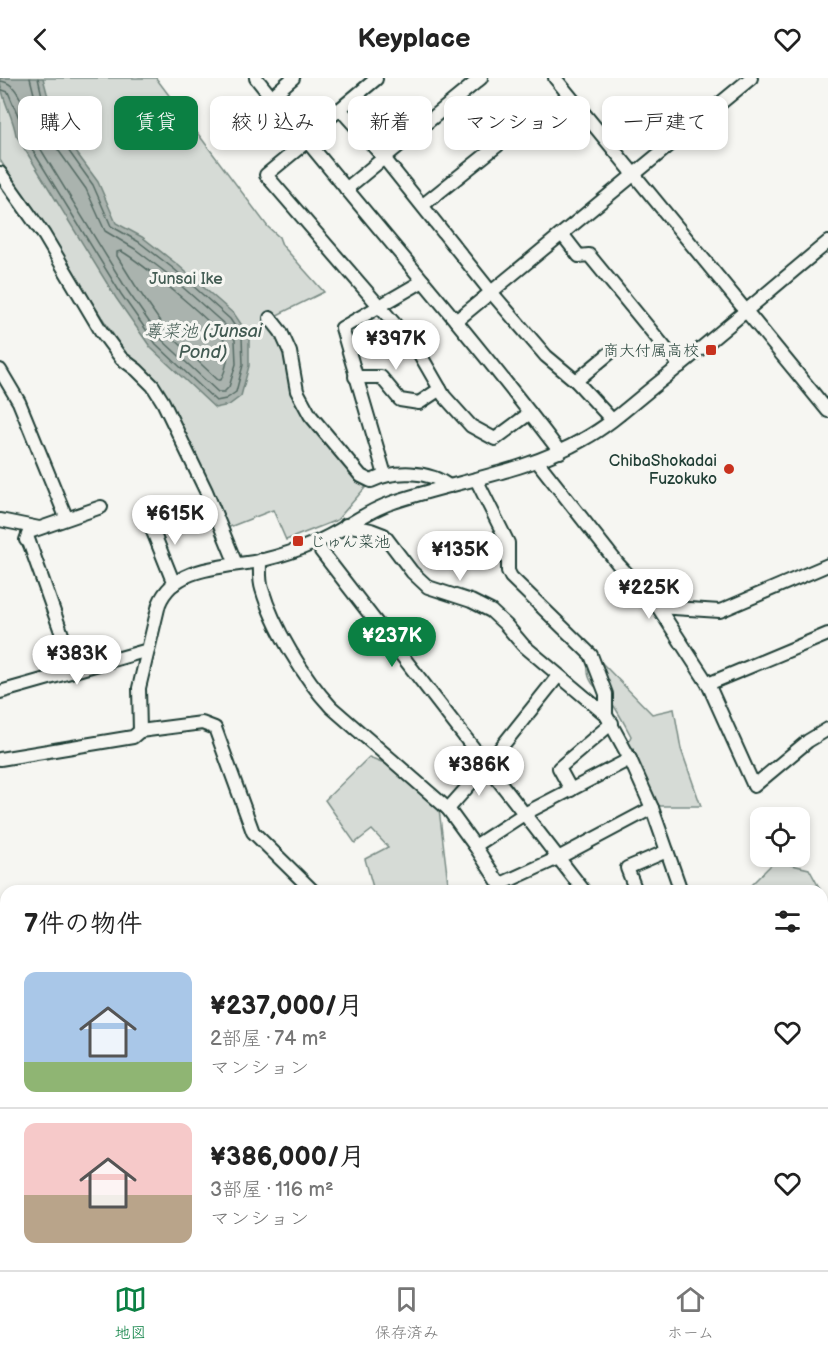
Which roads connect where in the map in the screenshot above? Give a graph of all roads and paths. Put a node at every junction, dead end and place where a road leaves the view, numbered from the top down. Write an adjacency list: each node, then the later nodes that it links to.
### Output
1 (256, 78): 7 (street)
2 (292, 78): 8 (street)
3 (374, 78): 9 (street)
4 (481, 78): 14 (street)
5 (555, 78): 16 (street)
6 (751, 78): 16 (street)
7 (270, 96)
8 (272, 96)
9 (340, 109): 10 (street); 14 (street)
10 (336, 113)
11 (294, 150): 25 (street)
12 (313, 150): 18 (street)
13 (492, 150): 20 (street)
14 (384, 158): 18 (street); 20 (street)
15 (0, 173): 17 (street)
16 (633, 175): 21 (street); 26 (street)
17 (10, 188): 19 (street); 51 (street)
18 (346, 189): 23 (street)
19 (0, 195)
20 (423, 205): 24 (street)
21 (562, 234): 24 (street); 30 (street)
22 (828, 242): 26 (street)
23 (423, 282): 25 (street); 28 (street)
24 (491, 292): 28 (street); 33 (street)
25 (380, 305): 32 (street); 34 (street)
26 (745, 311): 30 (street); 35 (street)
27 (270, 318): 40 (street)
28 (456, 321): 36 (street)
29 (611, 352): 33 (street)
30 (680, 366): 37 (street)
31 (0, 370): 44 (street)
32 (355, 377): 34 (street); 40 (street)
33 (576, 381): 37 (street)
34 (440, 389): 36 (street)
35 (828, 411)
36 (530, 412): 38 (street)
37 (612, 420): 38 (street)
38 (560, 452): 39 (street)
39 (537, 461): 41 (street); 54 (street)
40 (385, 475): 42 (street)
41 (476, 479): 42 (street); 61 (street)
42 (449, 486): 47 (street)
43 (101, 507): 44 (street)
44 (66, 517): 48 (street)
45 (148, 519): 53 (street)
46 (0, 520): 48 (street)
47 (346, 525): 50 (street); 58 (street)
48 (39, 528): 57 (street)
49 (321, 551): 66 (street)
50 (260, 560): 51 (street); 69 (street)
51 (237, 564): 53 (street)
52 (828, 565): 54 (street)
53 (174, 584): 56 (street)
54 (658, 607): 59 (street)
55 (828, 634): 59 (street)
56 (148, 650): 57 (street); 63 (street)
57 (75, 671): 60 (street)
58 (558, 676): 61 (street); 66 (street)
59 (708, 684): 62 (street)
60 (0, 692)
61 (609, 719): 65 (street); 67 (street)
62 (828, 729)
63 (140, 731): 64 (street); 74 (street)
64 (0, 759)
65 (630, 759): 67 (street); 68 (street)
66 (487, 765): 69 (street); 70 (street)
67 (571, 790): 70 (street)
68 (652, 808): 72 (street); 73 (street)
69 (448, 809): 71 (street)
70 (524, 814): 71 (street); 73 (street)
71 (475, 846): 75 (street)
72 (667, 851): 78 (street); 79 (street)
73 (558, 858): 76 (street); 77 (street)
74 (307, 885)
75 (500, 885)
76 (508, 885)
77 (579, 885)
78 (634, 885)
79 (679, 885)

